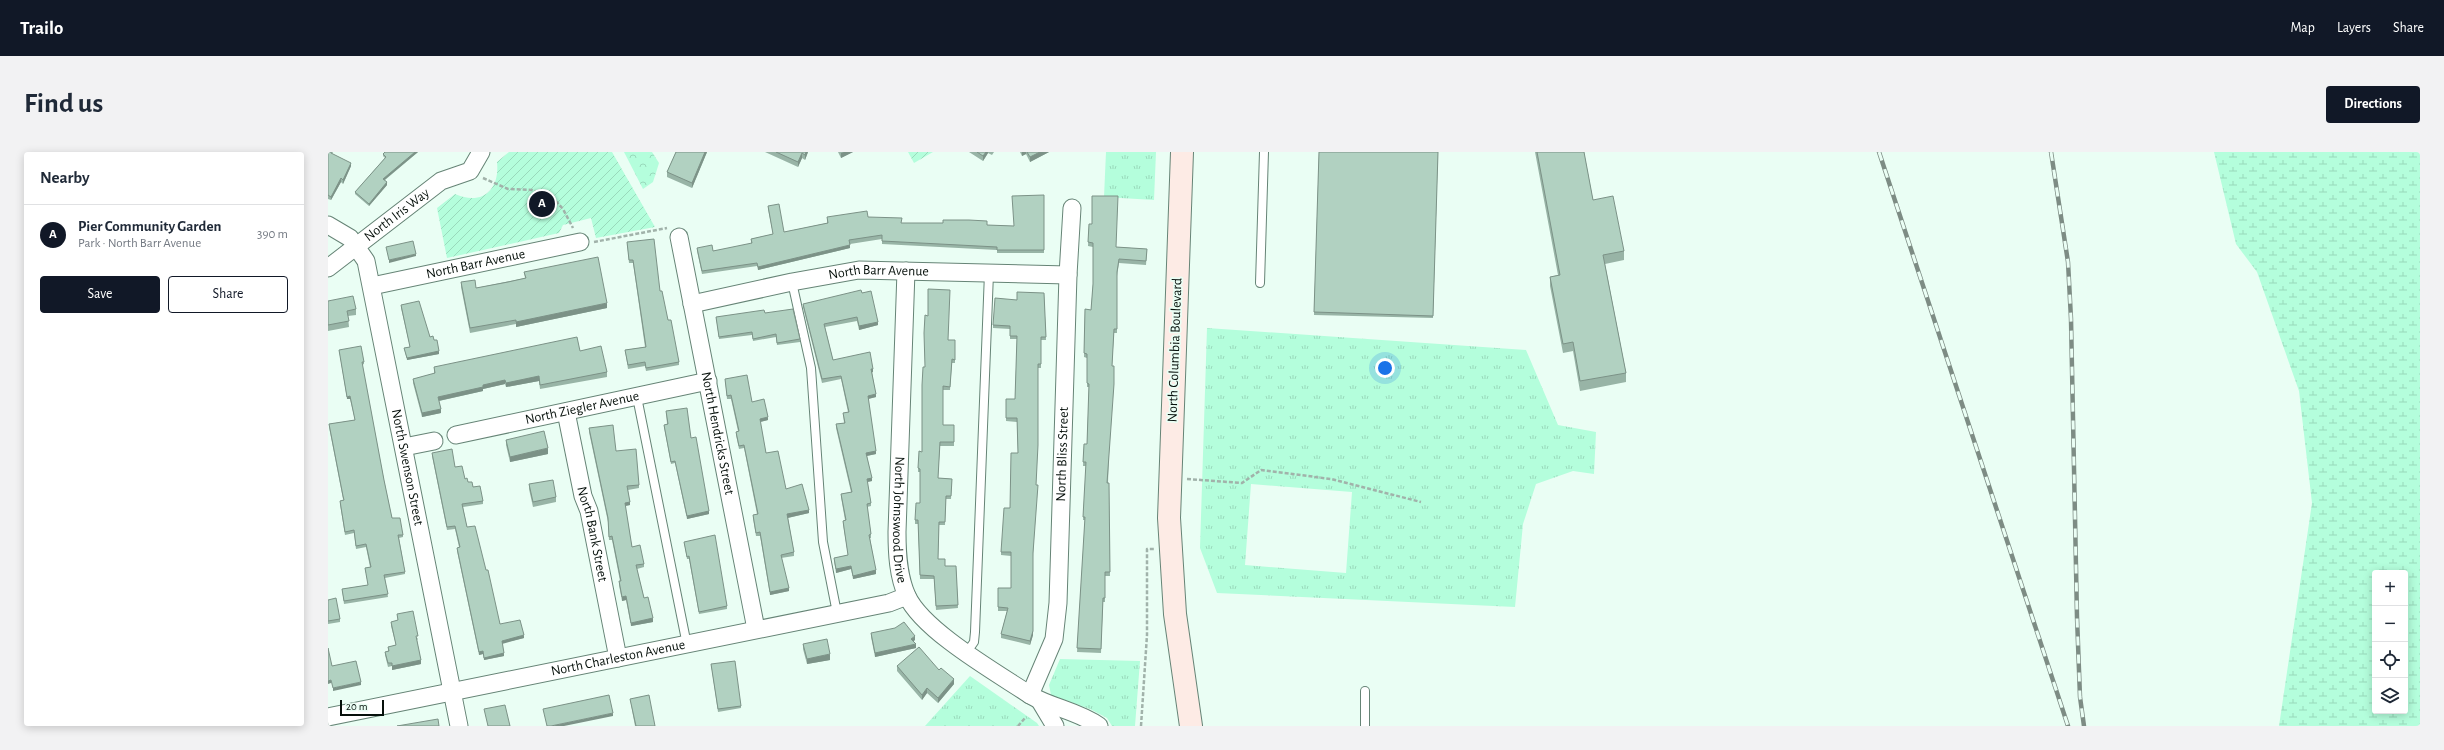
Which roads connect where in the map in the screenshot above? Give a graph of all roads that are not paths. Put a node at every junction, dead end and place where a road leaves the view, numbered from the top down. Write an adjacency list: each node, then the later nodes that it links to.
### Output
1 (481, 152): 8 (street, North Iris Way)
2 (1182, 152): 38 (main road, North Columbia Boulevard)
3 (1264, 152): 14 (lane)
4 (1072, 208): 12 (street, North Bliss Street)
5 (328, 225): 8 (street, North Swenson Street)
6 (679, 237): 16 (street, North Hendricks Street)
7 (580, 242): 15 (street, North Barr Avenue)
8 (357, 246): 9 (street, North Iris Way); 15 (street, North Swenson Street)
9 (328, 268)
10 (906, 271): 11 (street, North Barr Avenue); 13 (street, North Barr Avenue); 23 (street, North Johnswood Drive)
11 (989, 273): 12 (street, North Barr Avenue); 27 (lane)
12 (1068, 275): 31 (street, North Bliss Street)
13 (792, 282): 16 (street, North Barr Avenue); 24 (lane)
14 (1260, 283)
15 (372, 286): 22 (street, North Swenson Street)
16 (692, 304): 17 (street, North Hendricks Street)
17 (708, 381): 18 (street, North Ziegler Avenue); 25 (street, North Hendricks Street)
18 (636, 397): 19 (street, North Ziegler Avenue); 26 (lane)
19 (566, 412): 20 (street, North Ziegler Avenue); 28 (street, North Bank Street)
20 (456, 435)
21 (434, 441): 22 (street)
22 (404, 448): 30 (street, North Swenson Street)
23 (907, 596): 24 (street, North Charleston Avenue); 27 (street, North Johnswood Drive)
24 (837, 614): 25 (street, North Charleston Avenue)
25 (756, 629): 26 (street, North Charleston Avenue)
26 (687, 644): 28 (street, North Charleston Avenue)
27 (967, 652): 31 (street, North Johnswood Drive)
28 (618, 658): 30 (street, North Charleston Avenue)
29 (1365, 691): 39 (lane)
30 (452, 692): 33 (street, North Charleston Avenue); 34 (street, North Swenson Street)
31 (1035, 698): 32 (street, North Johnswood Drive); 35 (street, North Johnswood Drive)
32 (1073, 713): 36 (street); 37 (street, North Johnswood Drive)
33 (328, 717)
34 (459, 726)
35 (1055, 726)
36 (1060, 726)
37 (1099, 726)
38 (1191, 726)
39 (1365, 726)

